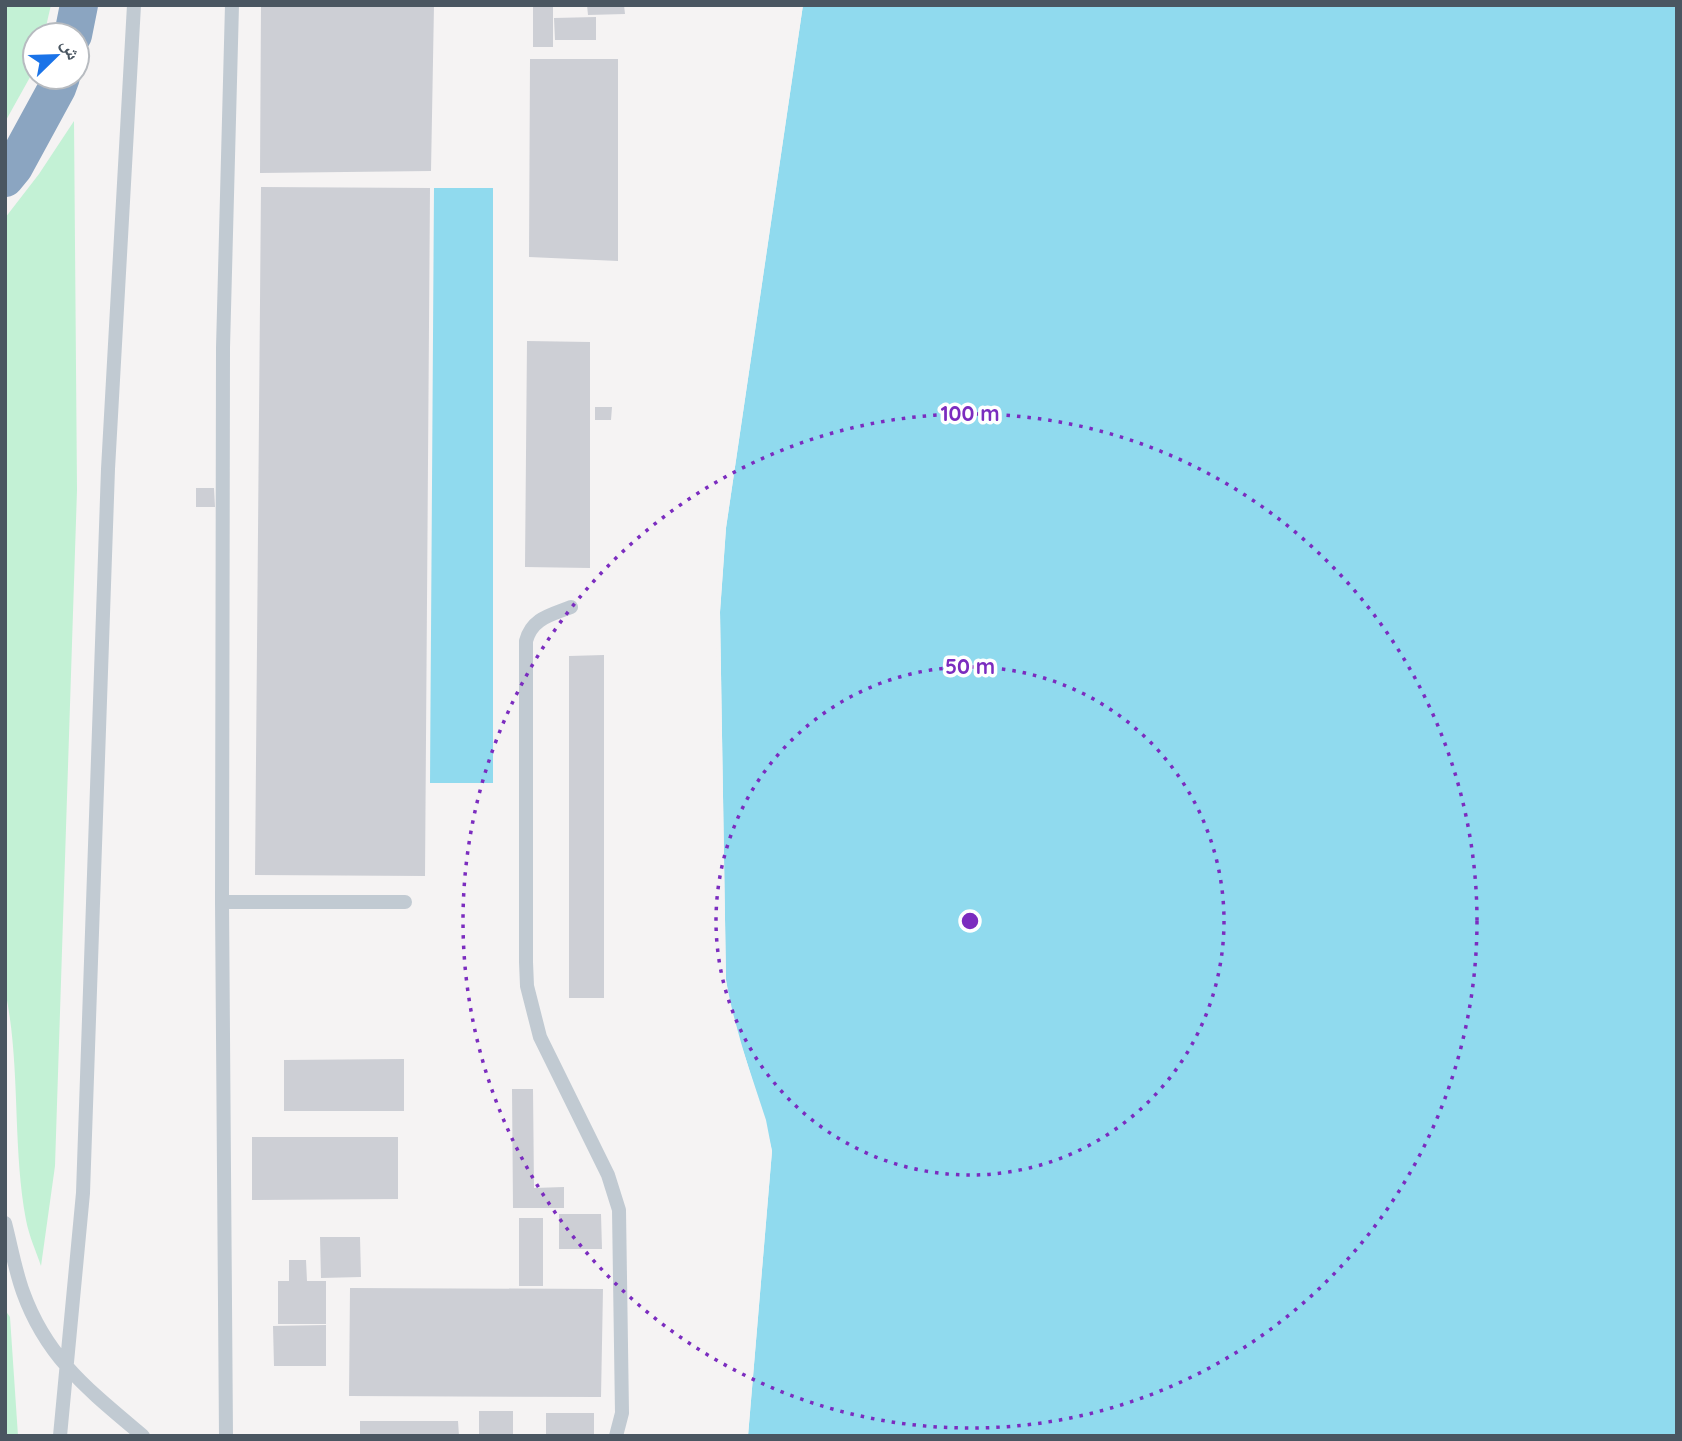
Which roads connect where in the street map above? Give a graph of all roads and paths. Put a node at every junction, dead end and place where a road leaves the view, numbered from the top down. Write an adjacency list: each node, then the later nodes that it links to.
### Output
1 (134, 5): 9 (lane)
2 (232, 5): 6 (lane)
3 (54, 91): 4 (highway)
4 (5, 178)
5 (571, 607): 13 (lane)
6 (222, 902): 7 (lane); 12 (lane)
7 (405, 902)
8 (5, 1223): 9 (lane)
9 (67, 1368): 10 (lane); 11 (lane)
10 (60, 1436)
11 (144, 1436)
12 (226, 1436)
13 (616, 1436)

